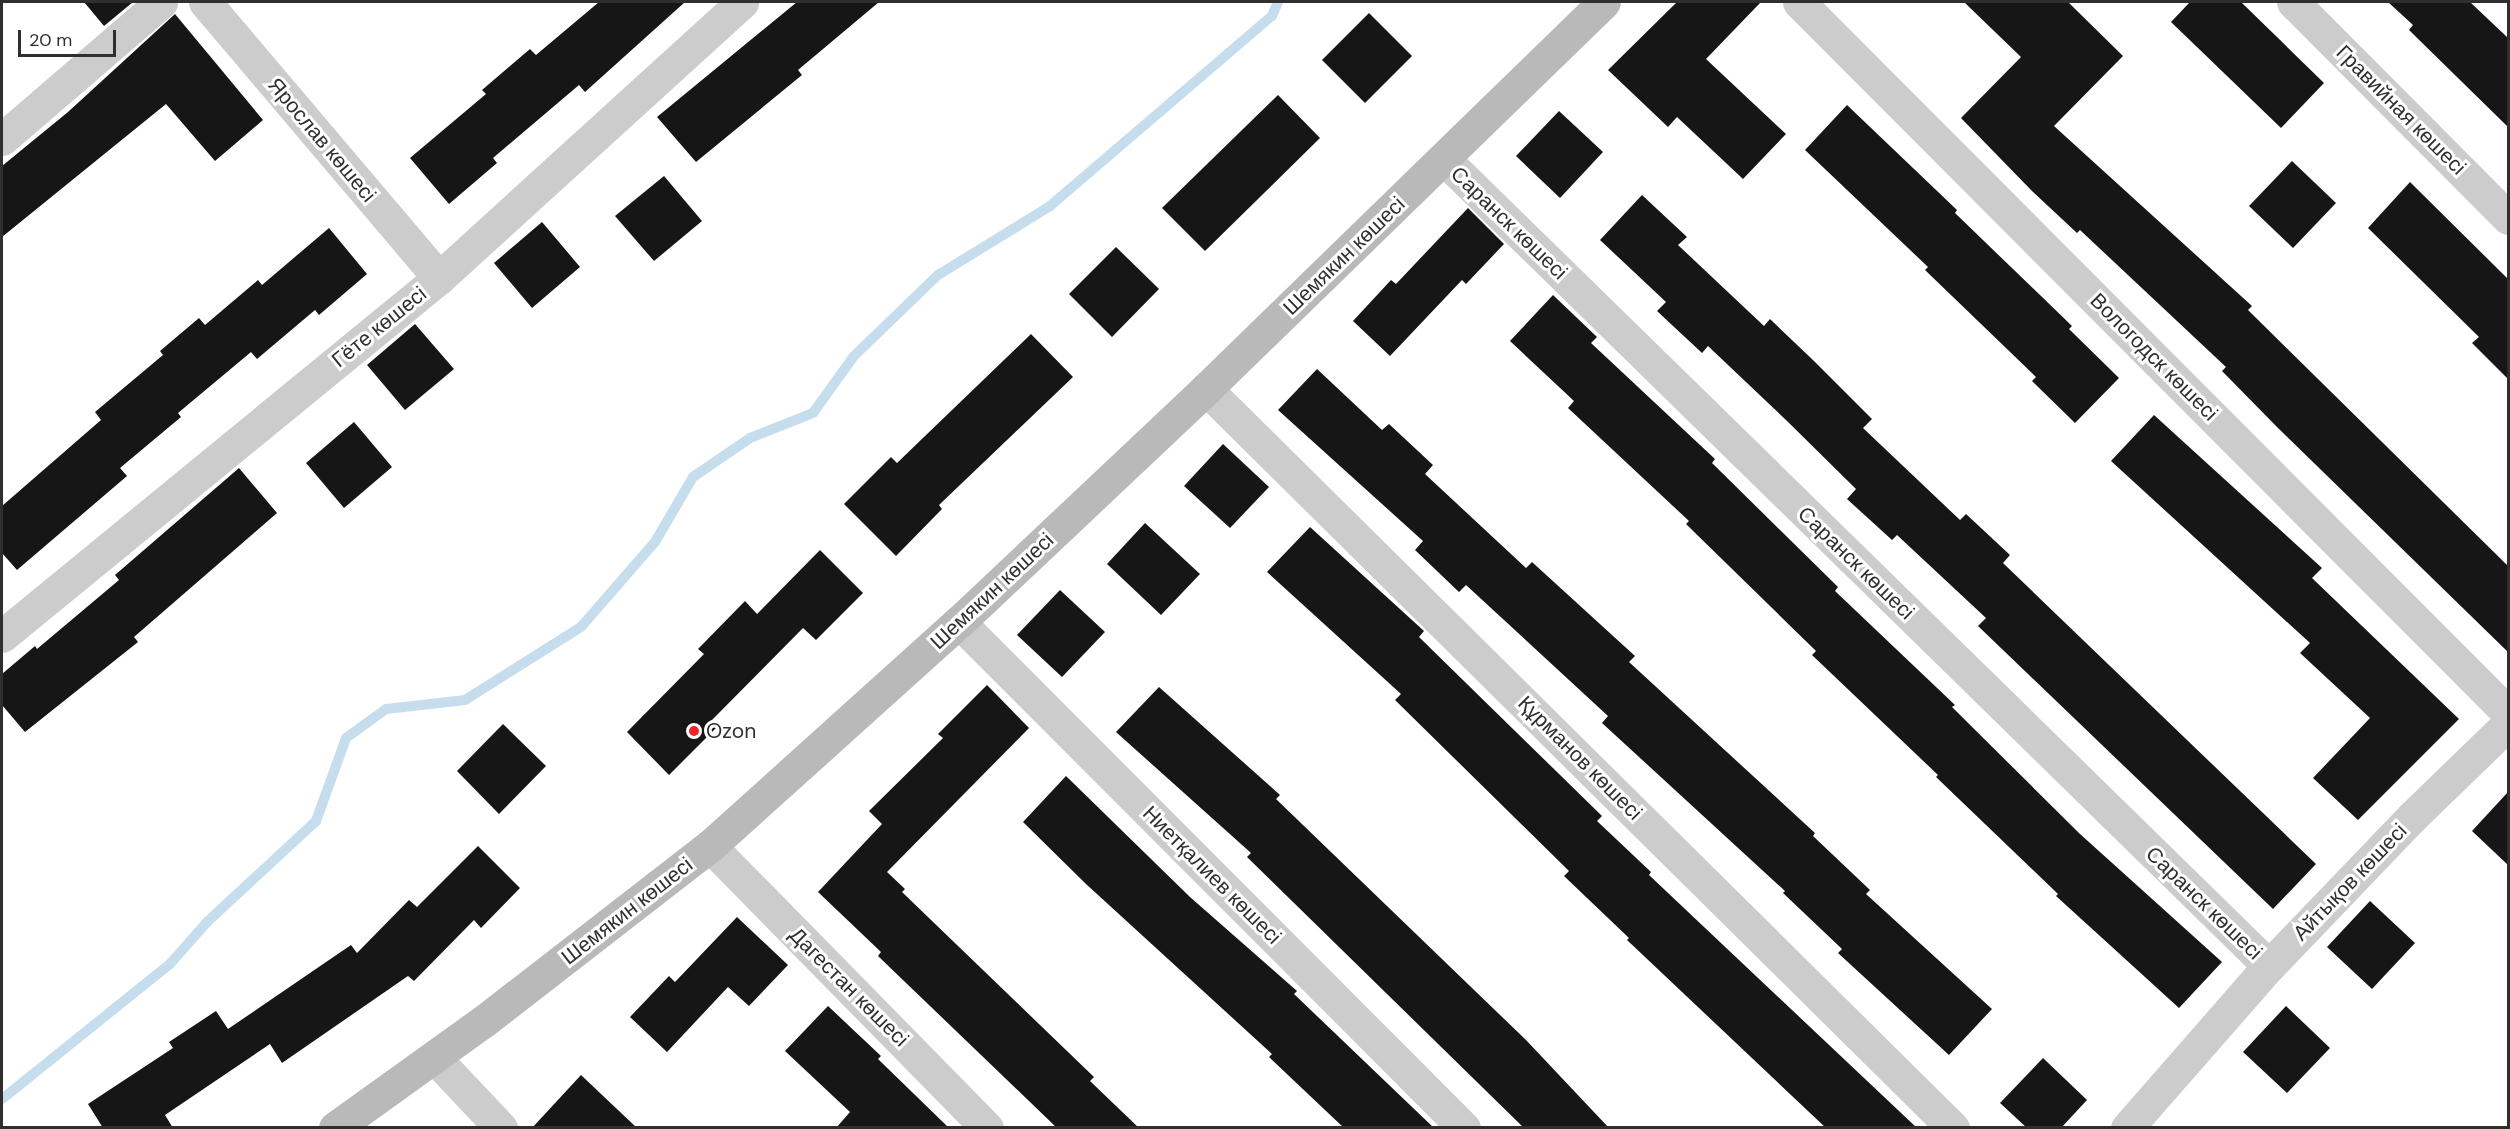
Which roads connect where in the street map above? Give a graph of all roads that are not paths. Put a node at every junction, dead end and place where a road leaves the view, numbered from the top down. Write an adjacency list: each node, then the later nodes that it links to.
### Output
1 (161, 2): 7 (street)
2 (205, 2): 10 (street, Ярослав көшесі)
3 (742, 2): 10 (street, Гёте көшесі)
4 (1604, 2): 8 (main road, Шемякин көшесі)
5 (1799, 2): 14 (street, Вологодск көшесі)
6 (2293, 2): 9 (street, Гравийная көшесі)
7 (2, 139)
8 (1444, 159): 11 (main road, Шемякин көшесі); 17 (street, Саранск көшесі)
9 (2508, 218)
10 (439, 278): 13 (street, Гёте көшесі)
11 (1206, 389): 12 (main road, Шемякин көшесі); 23 (street, Құрманов көшесі)
12 (959, 622): 16 (main road, Шемякин көшесі); 22 (street, Ниетқалиев көшесі)
13 (2, 636)
14 (2508, 713)
15 (2508, 724): 17 (street, Айтықов көшесі)
16 (710, 846): 18 (main road, Шемякин көшесі); 21 (street, Дагестан көшесі)
17 (2269, 966): 24 (street, Айтықов көшесі)
18 (434, 1058): 19 (main road, Шемякин көшесі); 20 (street)
19 (335, 1128)
20 (501, 1128)
21 (987, 1128)
22 (1464, 1128)
23 (1953, 1128)
24 (2127, 1128)

